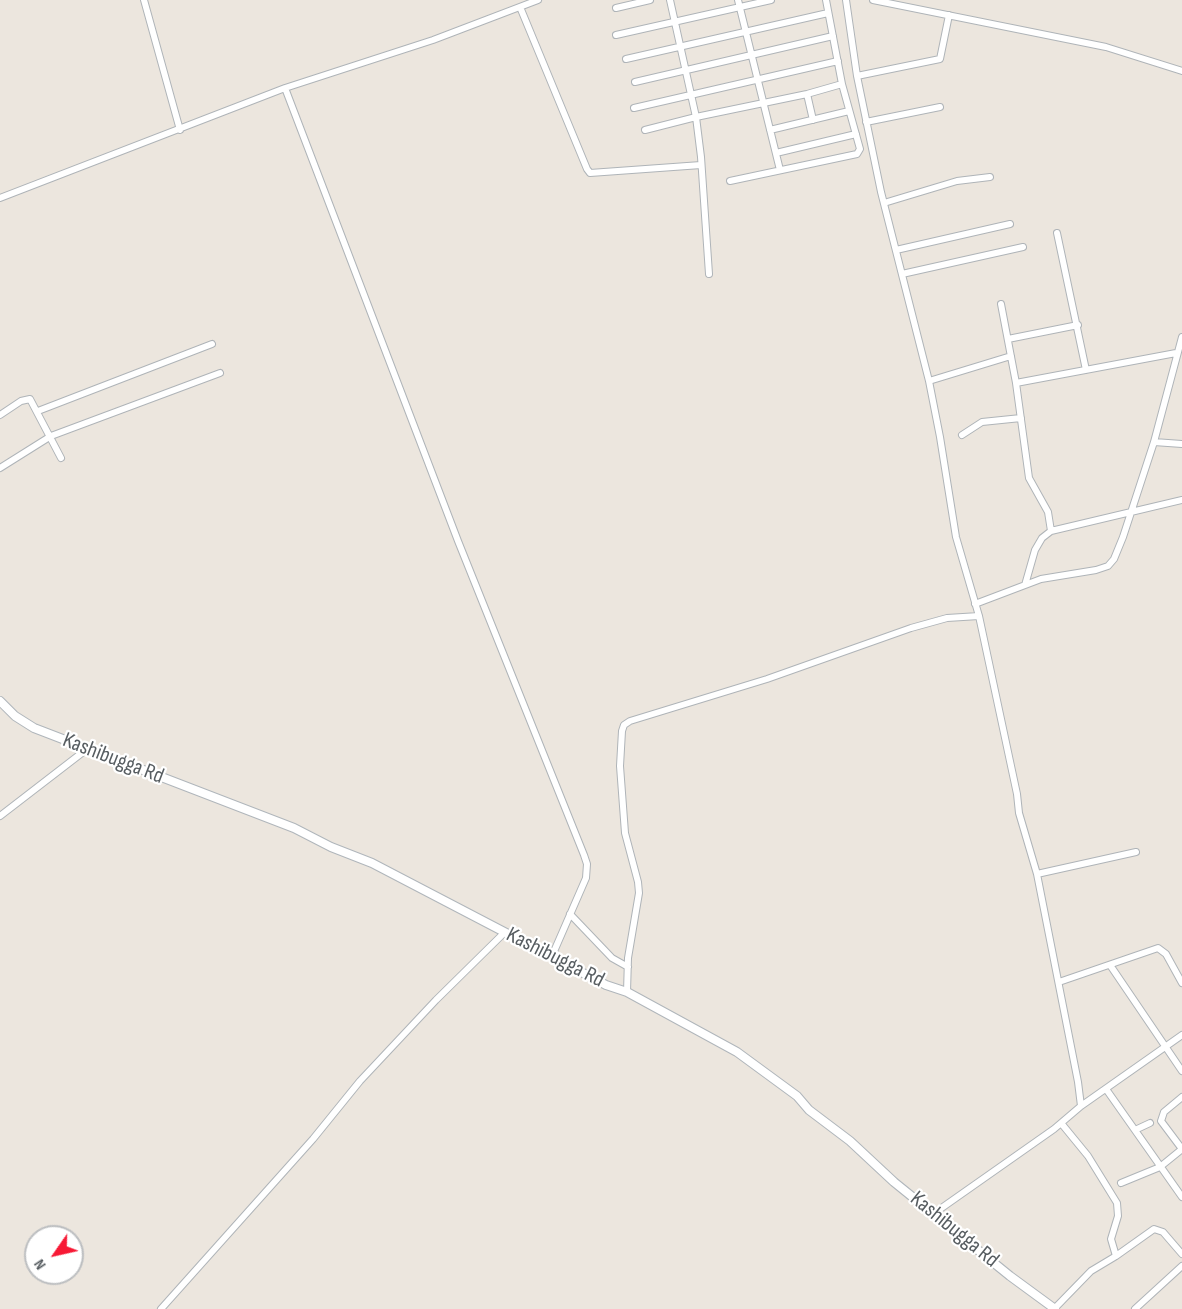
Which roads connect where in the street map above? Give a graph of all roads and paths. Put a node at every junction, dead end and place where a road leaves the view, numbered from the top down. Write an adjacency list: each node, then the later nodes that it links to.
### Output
1 (144, 0): 38 (street)
2 (538, 0): 10 (street)
3 (650, 0): 11 (street)
4 (670, 0): 14 (street)
5 (771, 0): 9 (street)
6 (826, 0): 12 (street)
7 (846, 0): 24 (street)
8 (873, 0): 13 (street)
9 (739, 4): 14 (street); 15 (street)
10 (520, 6): 28 (street); 43 (street)
11 (616, 8)
12 (828, 13): 15 (street); 17 (street)
13 (949, 15): 23 (street); 24 (street)
14 (674, 22): 16 (street); 18 (street)
15 (745, 31): 18 (street); 19 (street)
16 (616, 35)
17 (832, 36): 19 (street); 21 (street)
18 (679, 47): 20 (street); 22 (street)
19 (752, 55): 22 (street); 25 (street)
20 (626, 59)
21 (838, 61): 25 (street); 27 (street)
22 (685, 71): 26 (street); 29 (street)
23 (1182, 71)
24 (856, 76): 37 (street)
25 (758, 80): 29 (street); 31 (street)
26 (634, 82)
27 (842, 84): 30 (street); 34 (street)
28 (285, 88): 38 (street); 86 (street)
29 (691, 94): 33 (street); 35 (street)
30 (807, 94): 31 (street); 36 (street)
31 (765, 104): 35 (street); 40 (street)
32 (940, 107): 37 (street)
33 (634, 108)
34 (849, 111): 36 (street); 41 (street)
35 (696, 117): 39 (street); 43 (street)
36 (813, 120): 40 (street)
37 (866, 122): 48 (street)
38 (180, 130): 47 (street)
39 (645, 130)
40 (770, 130): 42 (street)
41 (856, 135): 42 (street); 44 (street)
42 (776, 153): 44 (street)
43 (701, 165): 53 (street)
44 (780, 170): 46 (street)
45 (990, 177): 48 (street)
46 (730, 181)
47 (0, 198)
48 (884, 203): 52 (street)
49 (1010, 224): 52 (street)
50 (1057, 232): 56 (street)
51 (1023, 247): 54 (street)
52 (896, 250): 54 (street)
53 (708, 274)
54 (902, 274): 64 (street)
55 (1001, 304): 58 (street)
56 (1078, 326): 58 (street); 62 (street)
57 (1182, 337): 60 (street)
58 (1008, 339): 61 (street)
59 (212, 344): 66 (street)
60 (1176, 353): 62 (street); 71 (street)
61 (1011, 356): 64 (street); 65 (street)
62 (1086, 370): 65 (street)
63 (220, 372): 70 (street)
64 (928, 381): 79 (street)
65 (1016, 383): 68 (street)
66 (38, 411): 67 (street); 70 (street)
67 (0, 415)
68 (1021, 418): 69 (street); 77 (street)
69 (962, 435)
70 (51, 436): 73 (street); 74 (street)
71 (1154, 442): 72 (street); 76 (street)
72 (1182, 444)
73 (61, 458)
74 (0, 468)
75 (1182, 500): 76 (street)
76 (1131, 513): 77 (street); 78 (street)
77 (1052, 531): 78 (street)
78 (1025, 585): 79 (street)
79 (975, 604): 80 (street)
80 (979, 615): 85 (street); 90 (street)
81 (0, 702): 82 (main road, Kashibugga Rd)
82 (87, 749): 83 (street); 87 (main road, Kashibugga Rd)
83 (0, 816)
84 (1136, 852): 85 (street)
85 (1037, 874): 91 (street)
86 (570, 914): 88 (street); 90 (street)
87 (504, 933): 88 (main road, Kashibugga Rd); 111 (street)
88 (552, 956): 93 (main road, Kashibugga Rd)
89 (1110, 964): 91 (street); 92 (street); 95 (street)
90 (627, 967): 93 (street)
91 (1059, 982): 99 (street)
92 (1182, 983)
93 (627, 992): 107 (main road, Kashibugga Rd)
94 (1182, 1035): 95 (street)
95 (1165, 1047): 96 (street); 97 (street)
96 (1182, 1071)
97 (1106, 1089): 99 (street); 102 (street)
98 (1182, 1097): 103 (street)
99 (1081, 1106): 100 (street)
100 (1061, 1123): 107 (street); 109 (street)
101 (1150, 1123): 102 (street)
102 (1135, 1130): 104 (street)
103 (1182, 1149): 104 (street)
104 (1160, 1167): 105 (street); 106 (street)
105 (1121, 1183)
106 (1182, 1197)
107 (933, 1214): 112 (main road, Kashibugga Rd)
108 (1182, 1254): 109 (street)
109 (1116, 1256): 112 (street)
110 (1181, 1268): 113 (street)
111 (161, 1309)
112 (1055, 1309)
113 (1135, 1309)

